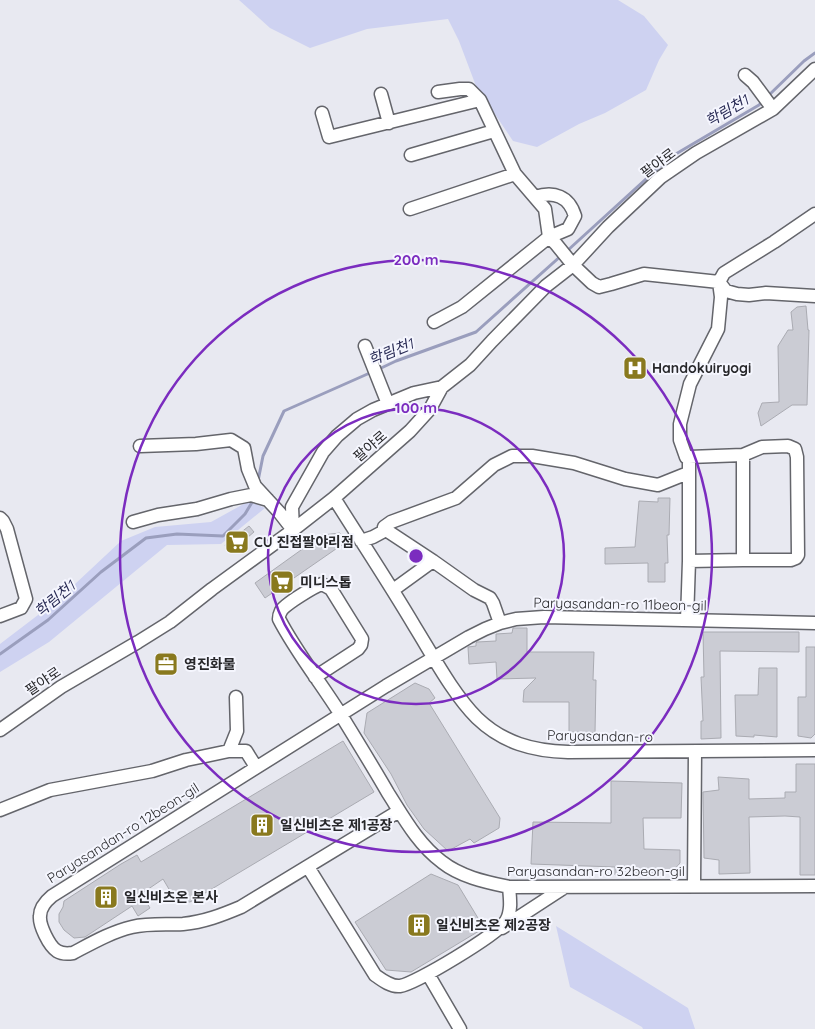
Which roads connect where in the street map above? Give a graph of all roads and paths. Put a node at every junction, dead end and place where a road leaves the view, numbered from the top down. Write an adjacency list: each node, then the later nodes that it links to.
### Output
1 (815, 69): 6 (street, 팔야로)
2 (749, 79): 6 (street)
3 (438, 92): 5 (street)
4 (381, 94): 8 (street)
5 (480, 100): 8 (street); 9 (street)
6 (770, 106): 16 (street, 팔야로)
7 (322, 113): 8 (street)
8 (389, 123)
9 (494, 130): 10 (street); 11 (street)
10 (411, 154)
11 (515, 174): 12 (street); 13 (street)
12 (535, 197): 15 (street); 15 (street)
13 (410, 209)
14 (815, 214): 17 (street)
15 (552, 241): 16 (street); 19 (street)
16 (570, 263): 17 (street); 21 (street, 팔야로)
17 (719, 282): 18 (street); 25 (street)
18 (815, 296)
19 (434, 322)
20 (366, 351): 22 (street)
21 (442, 387): 22 (street); 28 (street, 팔야로)
22 (388, 404): 31 (street)
23 (140, 446): 27 (street)
24 (743, 455): 25 (street); 34 (street); 34 (street)
25 (689, 456): 26 (street)
26 (688, 473): 32 (street); 36 (street)
27 (253, 491): 30 (street); 31 (street)
28 (334, 498): 31 (street, 팔야로); 33 (street, Paryasandan-ro)
29 (0, 518): 38 (street)
30 (133, 522)
31 (293, 530): 46 (street, 팔야로)
32 (386, 530): 33 (street); 35 (street)
33 (361, 540): 37 (street, Paryasandan-ro)
34 (743, 560): 36 (street)
35 (433, 561): 37 (street); 40 (street)
36 (689, 561): 39 (street)
37 (393, 590): 42 (street, Paryasandan-ro)
38 (0, 616)
39 (687, 620): 40 (street, Paryasandan-ro 11beon-gil); 41 (street, Paryasandan-ro 11beon-gil)
40 (500, 623): 42 (street, Paryasandan-ro 11beon-gil)
41 (815, 623)
42 (434, 658): 45 (street, Paryasandan-ro 12beon-gil); 49 (street, Paryasandan-ro)
43 (315, 677): 43 (street, Paryasandan-ro 32beon-gil); 45 (street, Paryasandan-ro 32beon-gil)
44 (236, 697): 48 (street)
45 (341, 714): 50 (street, Paryasandan-ro 12beon-gil); 52 (street, Paryasandan-ro 32beon-gil)
46 (0, 730)
47 (815, 750): 49 (street, Paryasandan-ro)
48 (229, 751): 50 (street); 51 (street)
49 (695, 752): 54 (street)
50 (256, 767): 53 (street, Paryasandan-ro 12beon-gil)
51 (0, 810)
52 (399, 811): 53 (street, Paryasandan-ro 12beon-gil); 56 (street, Paryasandan-ro 32beon-gil)
53 (308, 868): 59 (street)
54 (694, 886): 55 (street, Paryasandan-ro 32beon-gil); 57 (street, Paryasandan-ro 32beon-gil)
55 (815, 886)
56 (509, 887): 57 (street, Paryasandan-ro 32beon-gil); 58 (street)
57 (565, 887): 58 (street)
58 (496, 932): 59 (street)
59 (428, 974): 60 (street)
60 (460, 1029)

